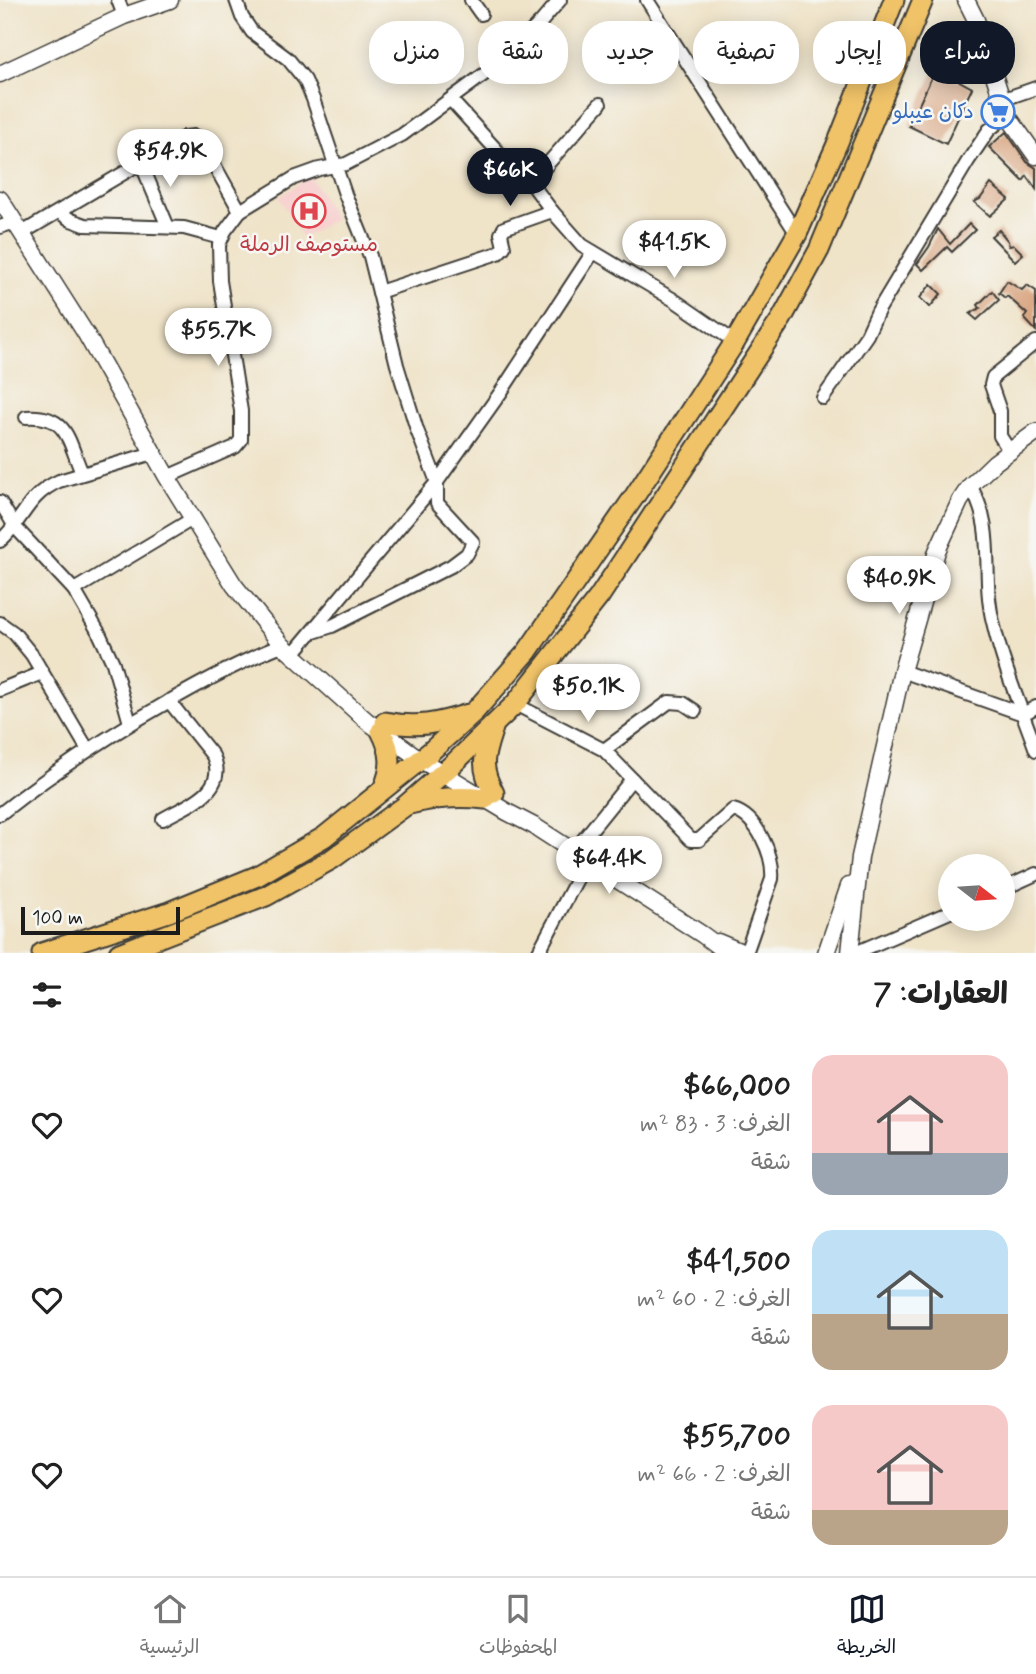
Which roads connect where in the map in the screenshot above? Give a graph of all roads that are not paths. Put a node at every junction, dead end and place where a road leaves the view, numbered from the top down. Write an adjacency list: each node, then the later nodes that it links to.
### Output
1 (118, 0): 11 (street)
2 (170, 0): 11 (street)
3 (236, 0): 19 (street)
4 (471, 0): 10 (street)
5 (560, 0): 14 (street)
6 (647, 0): 27 (street)
7 (923, 0): 54 (main road)
8 (966, 0): 16 (street)
9 (891, 2): 27 (main road)
10 (481, 14)
11 (124, 16): 12 (street)
12 (0, 74)
13 (1036, 88): 16 (street)
14 (452, 100): 19 (street); 20 (street)
15 (600, 104): 20 (street)
16 (1004, 107): 17 (street); 33 (street)
17 (1036, 156)
18 (141, 163): 22 (street); 24 (street); 26 (street)
19 (337, 166): 22 (street); 30 (street)
20 (531, 183): 23 (street)
21 (0, 199): 25 (street)
22 (240, 211): 28 (street)
23 (552, 211): 29 (street); 30 (street)
24 (58, 212): 25 (street); 26 (street)
25 (12, 227): 37 (street)
26 (168, 227): 28 (street)
27 (797, 234): 31 (main road)
28 (221, 238): 39 (street)
29 (593, 252): 31 (street); 40 (street)
30 (379, 292): 40 (street)
31 (735, 342): 56 (main road)
32 (1036, 342): 36 (street)
33 (823, 398)
34 (26, 417): 38 (street)
35 (1036, 432): 36 (street)
36 (1010, 450): 41 (street)
37 (153, 453): 38 (street); 39 (street)
38 (82, 474): 44 (street)
39 (167, 477): 43 (street)
40 (436, 482): 48 (street); 48 (street)
41 (970, 486): 50 (street); 58 (street)
42 (0, 502): 44 (street)
43 (194, 518): 46 (street); 49 (street)
44 (16, 528): 45 (street); 46 (street)
45 (0, 541)
46 (74, 590): 59 (street)
47 (0, 623): 51 (street)
48 (311, 633): 49 (street)
49 (287, 650): 53 (street); 61 (street)
50 (902, 671): 58 (street); 74 (street)
51 (42, 673): 52 (street); 62 (street)
52 (0, 690)
53 (169, 701): 59 (street); 72 (street)
54 (515, 704): 60 (main road); 63 (street)
55 (1036, 707): 58 (street)
56 (475, 711): 61 (main road); 65 (main road)
57 (695, 711): 63 (street)
58 (1023, 714): 64 (street)
59 (130, 723): 62 (street)
60 (494, 726): 66 (main road); 69 (main road)
61 (383, 727): 65 (street); 68 (main road)
62 (88, 750): 71 (street)
63 (604, 750): 67 (street)
64 (1036, 750)
65 (426, 756): 66 (street); 68 (main road)
66 (447, 769): 69 (street); 70 (main road)
67 (632, 779): 73 (street); 83 (street)
68 (381, 793): 79 (main road)
69 (490, 796): 70 (main road); 73 (street)
70 (405, 806): 80 (main road)
71 (0, 814)
72 (163, 819)
73 (580, 855): 78 (street); 81 (street)
74 (860, 857): 84 (street); 85 (street)
75 (1036, 874): 76 (street)
76 (1015, 884)
77 (938, 917): 85 (street)
78 (703, 935): 82 (street); 83 (street)
79 (42, 953)
80 (119, 953)
81 (538, 953)
82 (727, 953)
83 (745, 953)
84 (826, 953)
85 (853, 953)

